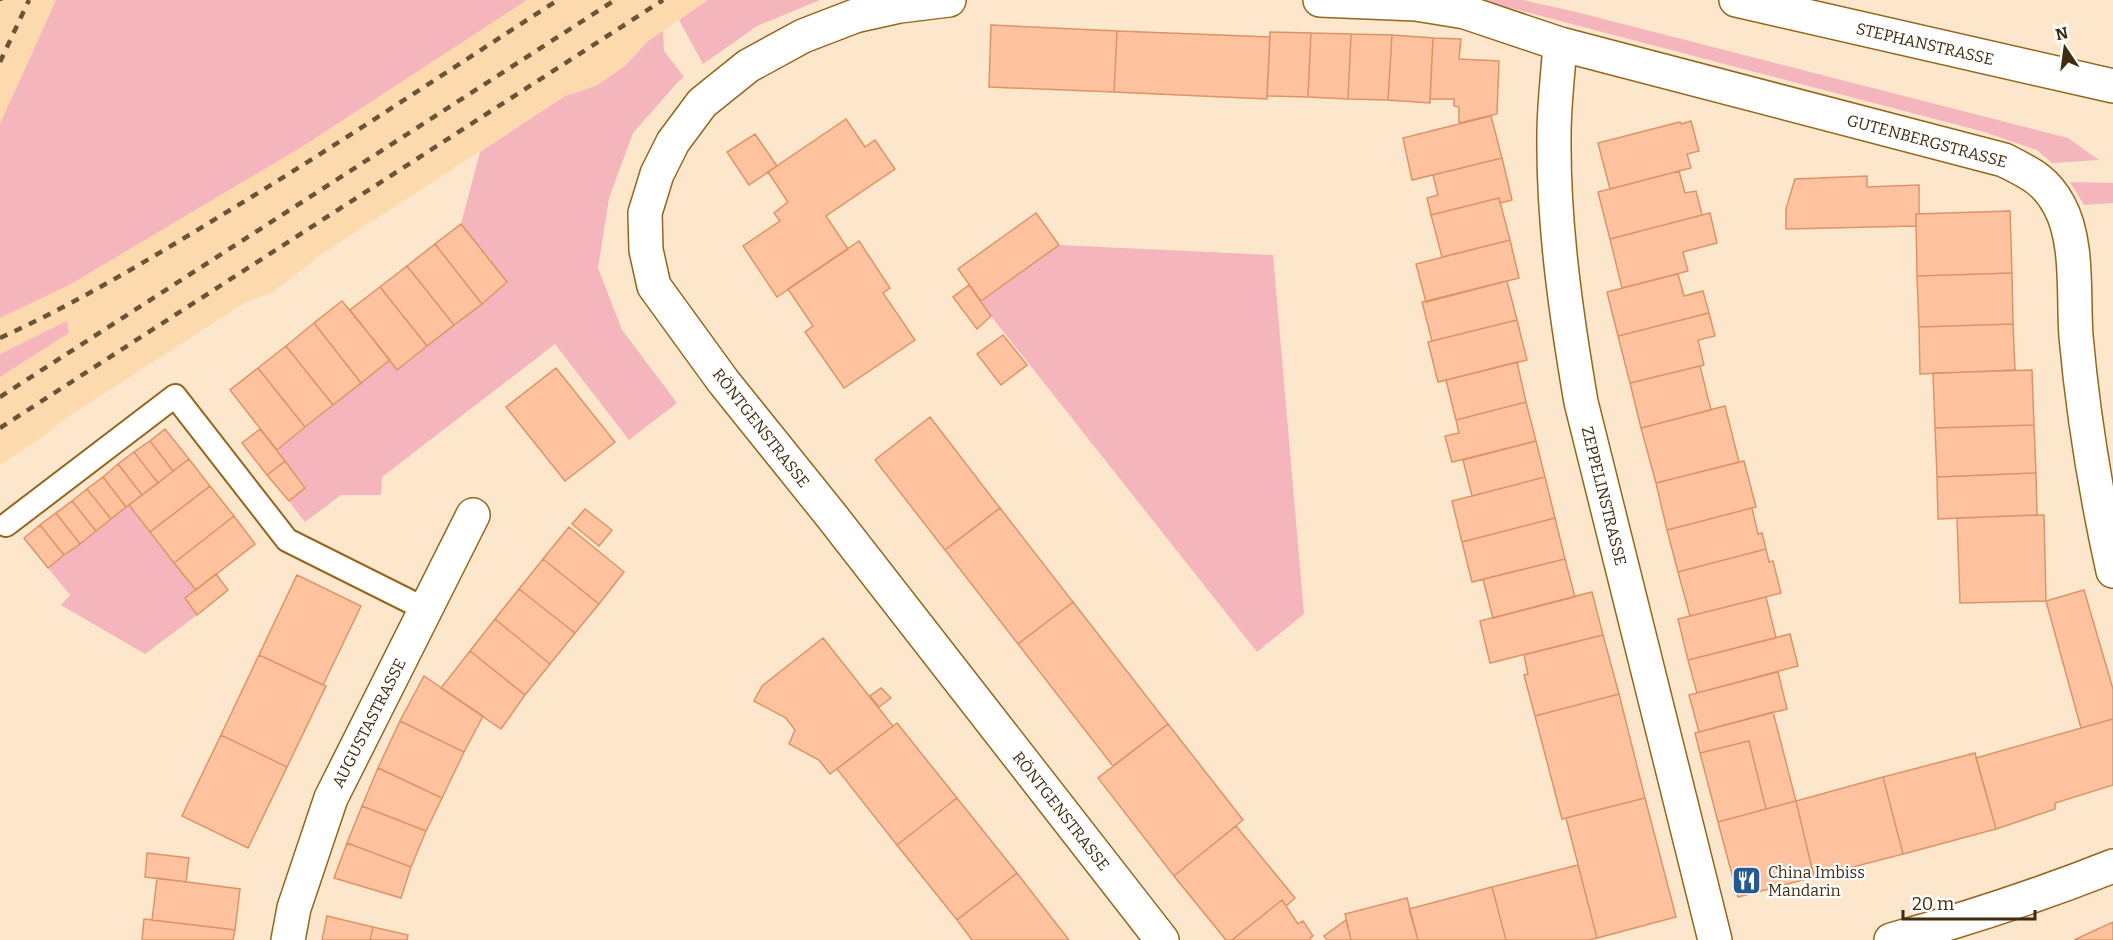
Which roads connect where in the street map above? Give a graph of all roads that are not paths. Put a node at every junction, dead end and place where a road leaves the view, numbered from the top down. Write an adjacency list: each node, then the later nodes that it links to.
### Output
1 (949, 0): 12 (street, RÖNTGENSTRASSE)
2 (1320, 0): 4 (street)
3 (1736, 0): 5 (street, STEPHANSTRASSE)
4 (1560, 44): 8 (street, GUTENBERGSTRASSE); 13 (street, ZEPPELINSTRASSE)
5 (2113, 86)
6 (473, 515): 9 (street, AUGUSTASTRASSE)
7 (6, 525): 9 (lane)
8 (2113, 571)
9 (425, 609): 11 (street, AUGUSTASTRASSE)
10 (2113, 866): 14 (street)
11 (288, 940)
12 (1162, 940)
13 (1715, 940)
14 (1891, 940)

